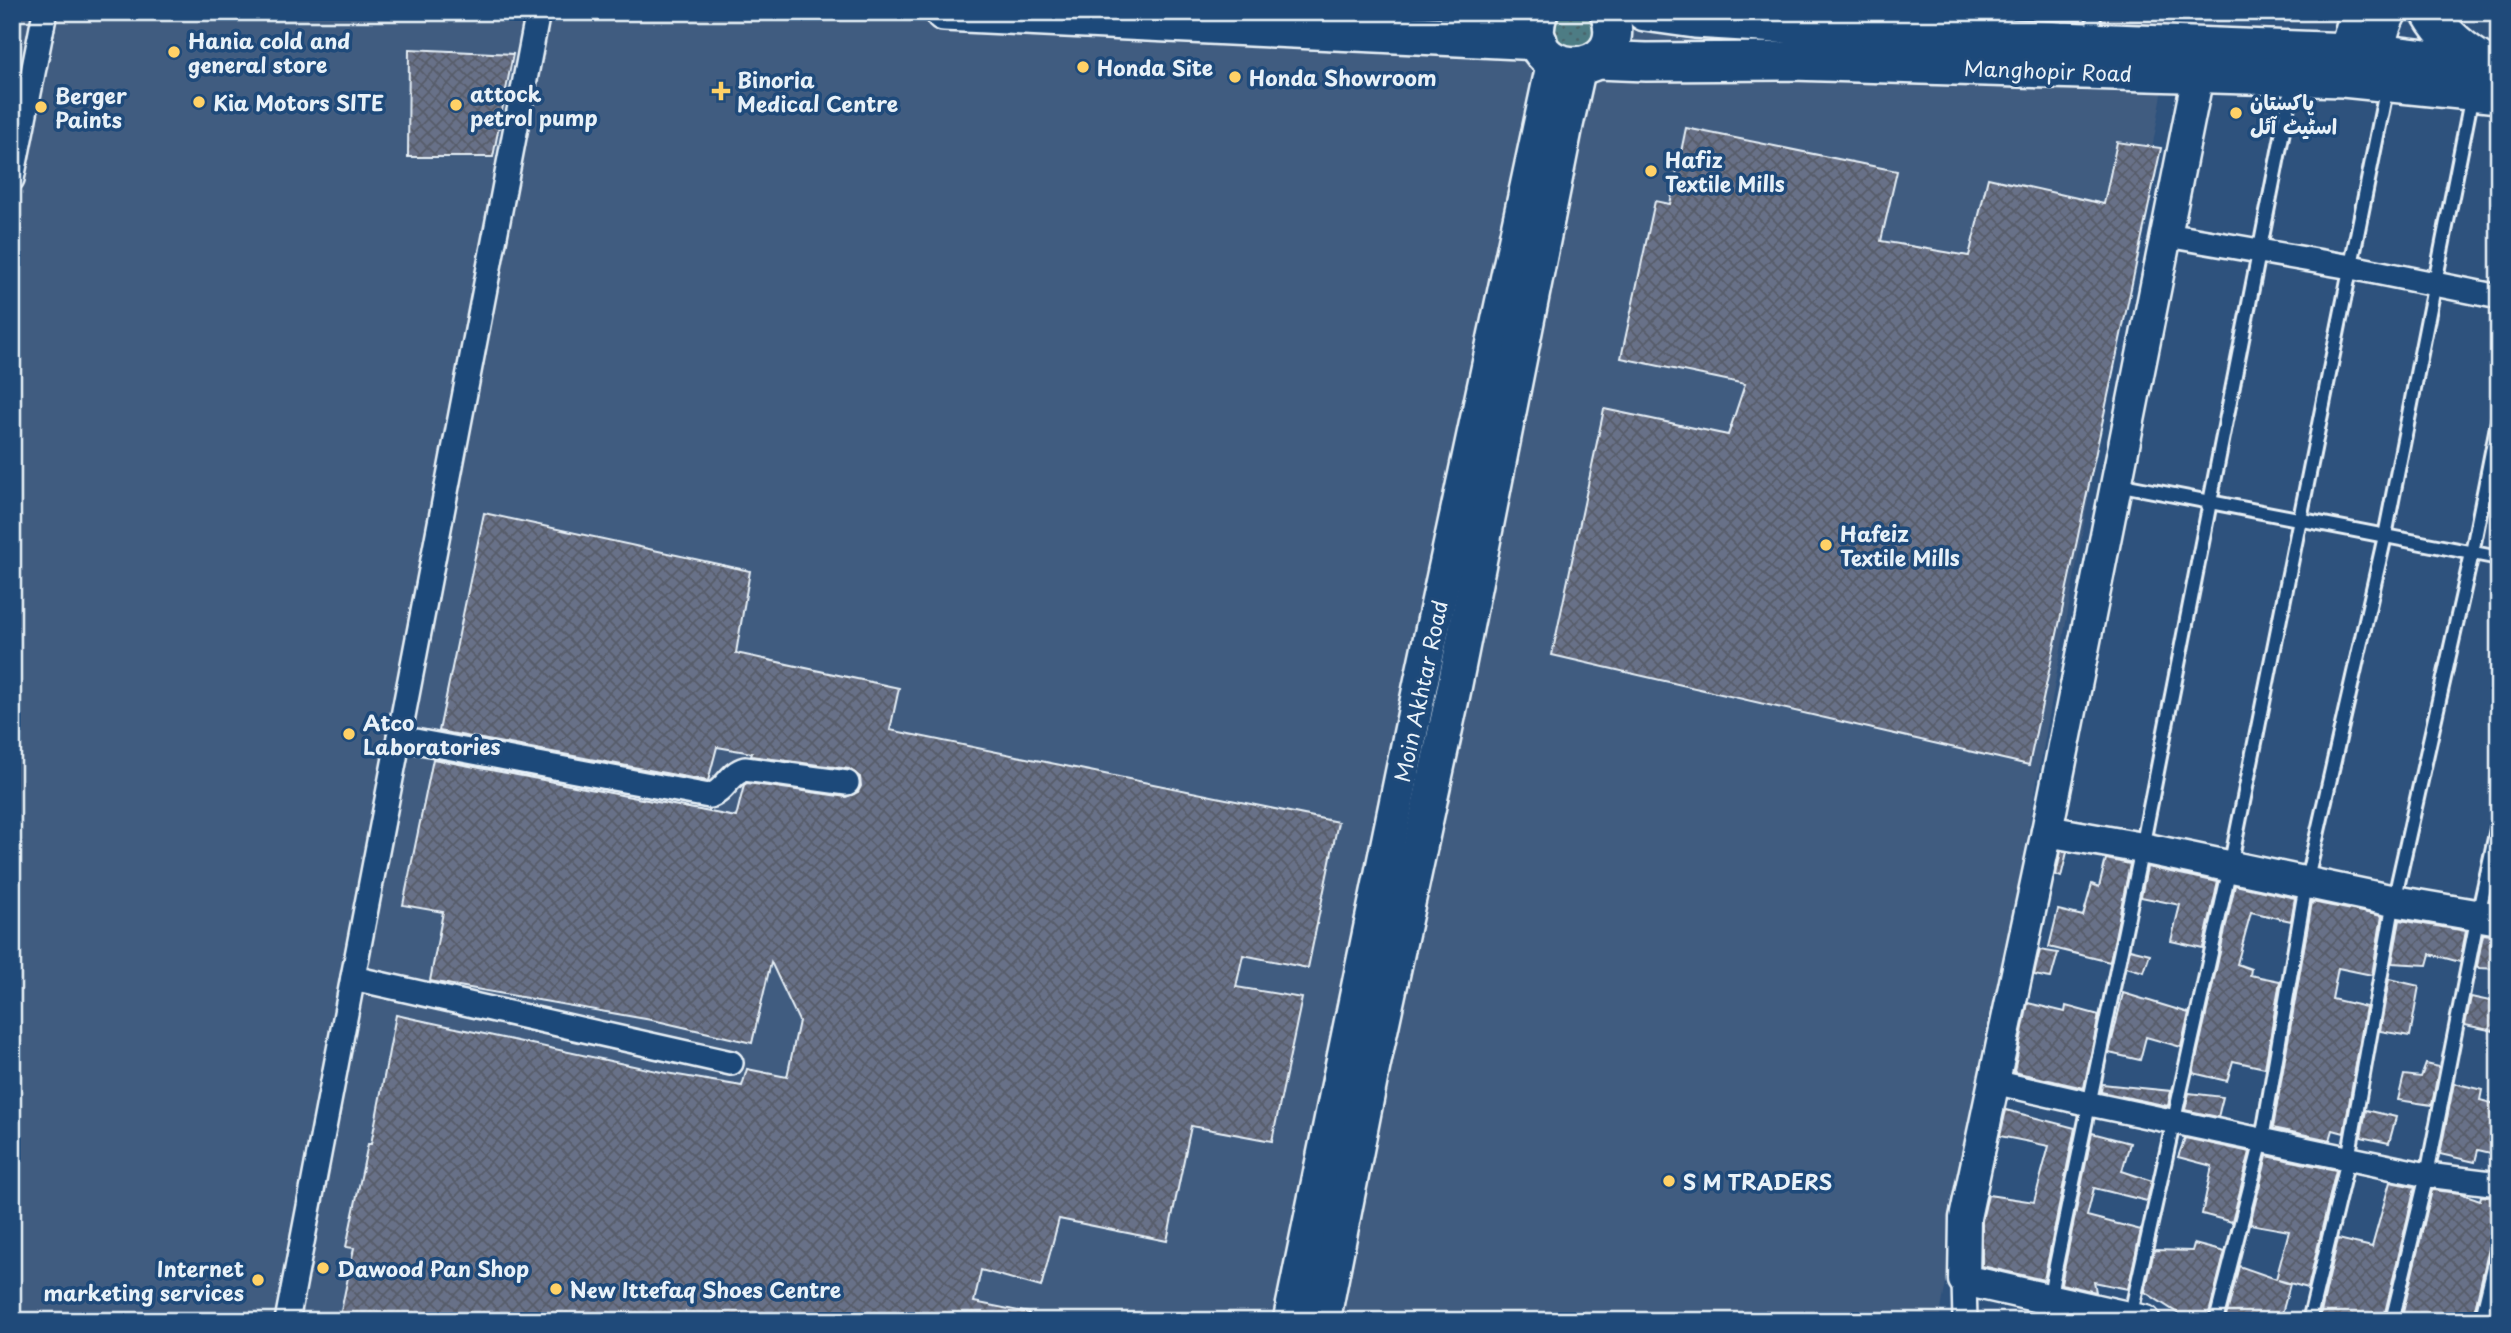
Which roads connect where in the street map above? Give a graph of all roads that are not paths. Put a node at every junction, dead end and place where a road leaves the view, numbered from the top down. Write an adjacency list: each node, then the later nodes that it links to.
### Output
1 (45, 12): 17 (street)
2 (538, 12): 32 (street)
3 (944, 12): 10 (main road, Manghopir Road)
4 (1609, 12): 10 (main road)
5 (1645, 12): 9 (main road, Manghopir Road)
6 (2357, 12): 13 (main road)
7 (2390, 12): 13 (main road)
8 (2430, 12): 16 (main road)
9 (1680, 18): 11 (main road, Manghopir Road); 12 (main road)
10 (1561, 48): 12 (main road, Manghopir Road); 30 (main road, Moin Akhtar Road); 31 (main road, Moin Akhtar Road)
11 (2094, 48): 12 (main road, Manghopir Road); 13 (main road, Manghopir Road); 14 (main road, Manghopir Road)
12 (1675, 62)
13 (2366, 69): 15 (main road, Manghopir Road); 16 (main road, Manghopir Road); 20 (lane)
14 (2199, 75): 15 (main road, Manghopir Road); 18 (street)
15 (2294, 76): 19 (lane)
16 (2490, 80): 21 (lane)
17 (12, 179)
18 (2167, 235): 19 (street); 24 (street)
19 (2259, 252): 20 (street); 25 (lane)
20 (2351, 267): 21 (street); 26 (lane)
21 (2435, 284): 22 (street); 27 (lane)
22 (2499, 297)
23 (2499, 416): 28 (lane)
24 (2117, 484): 25 (lane); 35 (street)
25 (2210, 501): 26 (lane); 36 (lane)
26 (2300, 521): 27 (lane); 37 (lane)
27 (2385, 536): 28 (lane); 38 (lane)
28 (2472, 553): 29 (lane); 39 (lane)
29 (2499, 558)
30 (1420, 687): 31 (main road); 55 (main road, Moin Akhtar Road)
31 (1453, 694): 56 (main road, Moin Akhtar Road)
32 (399, 738): 33 (street); 41 (street)
33 (847, 783)
34 (2499, 820): 40 (lane)
35 (2047, 831): 36 (street); 43 (street)
36 (2142, 848): 37 (street); 44 (lane)
37 (2230, 867): 38 (street); 45 (lane)
38 (2306, 884): 39 (street); 46 (lane)
39 (2394, 901): 40 (street); 47 (lane)
40 (2488, 917): 48 (lane)
41 (353, 978): 42 (street); 54 (street)
42 (731, 1063)
43 (1994, 1082): 44 (street); 51 (street)
44 (2090, 1104): 45 (street); 52 (lane)
45 (2175, 1122): 46 (street); 53 (lane)
46 (2262, 1140): 47 (street); 58 (lane)
47 (2348, 1159): 48 (street); 59 (lane)
48 (2427, 1175): 49 (street); 60 (lane)
49 (2499, 1184)
50 (2499, 1246): 61 (lane)
51 (1964, 1280): 52 (street); 57 (street)
52 (2049, 1299): 53 (street)
53 (2138, 1319)
54 (287, 1321)
55 (1290, 1321)
56 (1323, 1321)
57 (1965, 1321)
58 (2216, 1321)
59 (2309, 1321)
60 (2392, 1321)
61 (2481, 1321)

